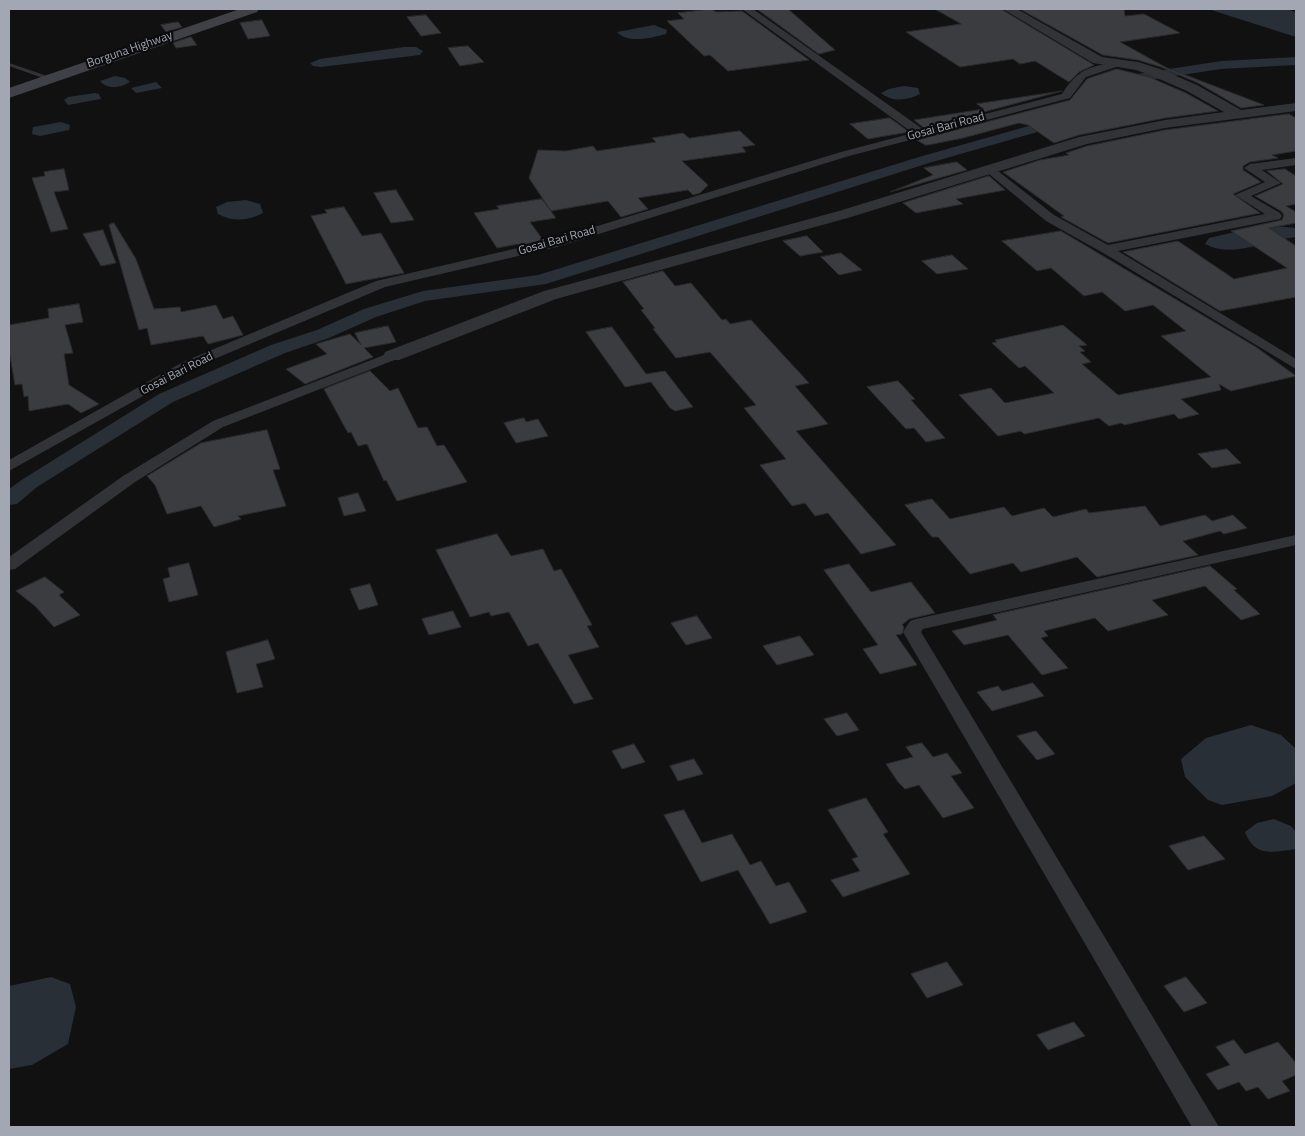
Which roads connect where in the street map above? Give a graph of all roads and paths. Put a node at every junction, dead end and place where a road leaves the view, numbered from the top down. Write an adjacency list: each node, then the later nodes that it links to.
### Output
1 (252, 9): 6 (main road, Borguna Highway)
2 (747, 9): 10 (street)
3 (1009, 9): 5 (street)
4 (9, 64): 6 (lane)
5 (1120, 64): 9 (street); 10 (street, Gosai Bari Road)
6 (48, 78): 7 (main road, Borguna Highway)
7 (9, 92)
8 (1296, 107): 9 (street)
9 (1238, 114): 12 (street)
10 (922, 134): 16 (street, Gosai Bari Road)
11 (1296, 162): 13 (street)
12 (989, 169): 13 (street); 14 (street)
13 (1107, 249): 15 (street)
14 (392, 356): 18 (street)
15 (1296, 365)
16 (9, 466)
17 (1296, 540): 19 (street)
18 (9, 565)
19 (1206, 1127)

